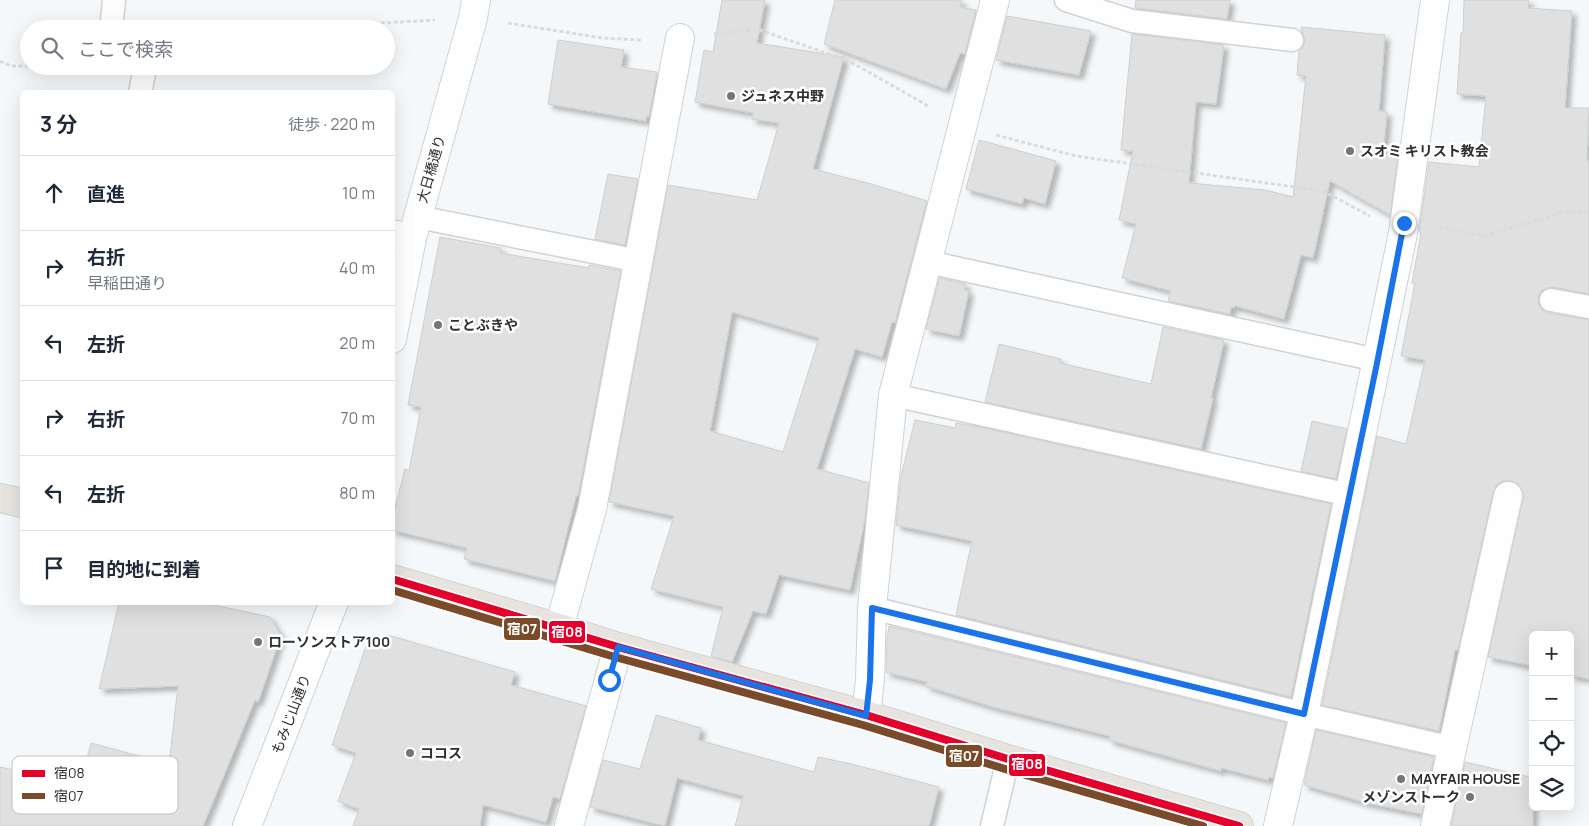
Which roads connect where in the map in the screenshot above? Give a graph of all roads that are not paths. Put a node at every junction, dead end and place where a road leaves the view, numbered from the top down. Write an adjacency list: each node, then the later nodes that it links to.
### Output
1 (114, 0): 6 (lane)
2 (995, 0): 11 (street)
3 (1066, 0): 8 (lane)
4 (1435, 0): 15 (street)
5 (474, 9): 9 (street, 大日橋通り)
6 (112, 20)
7 (680, 38): 10 (street)
8 (1292, 40)
9 (407, 229): 10 (lane); 14 (street, 大日橋通り)
10 (639, 261): 24 (street)
11 (928, 262): 15 (lane); 16 (street)
12 (1551, 300): 13 (lane)
13 (1589, 307)
14 (395, 318)
15 (1377, 363): 17 (street)
16 (893, 395): 17 (lane); 23 (street)
17 (1350, 495): 26 (street)
18 (1508, 496): 28 (street)
19 (0, 498): 20 (main road)
20 (20, 503)
21 (395, 580): 24 (main road)
22 (333, 605): 30 (street, もみじ山通り)
23 (872, 608): 26 (lane); 27 (street)
24 (559, 628): 25 (main road)
25 (618, 647): 27 (main road); 31 (street)
26 (1304, 714): 28 (lane); 34 (street)
27 (866, 716): 29 (main road)
28 (1453, 748): 35 (street)
29 (1008, 759): 32 (lane); 33 (main road)
30 (247, 826)
31 (569, 826)
32 (992, 826)
33 (1240, 826)
34 (1278, 826)
35 (1435, 826)

